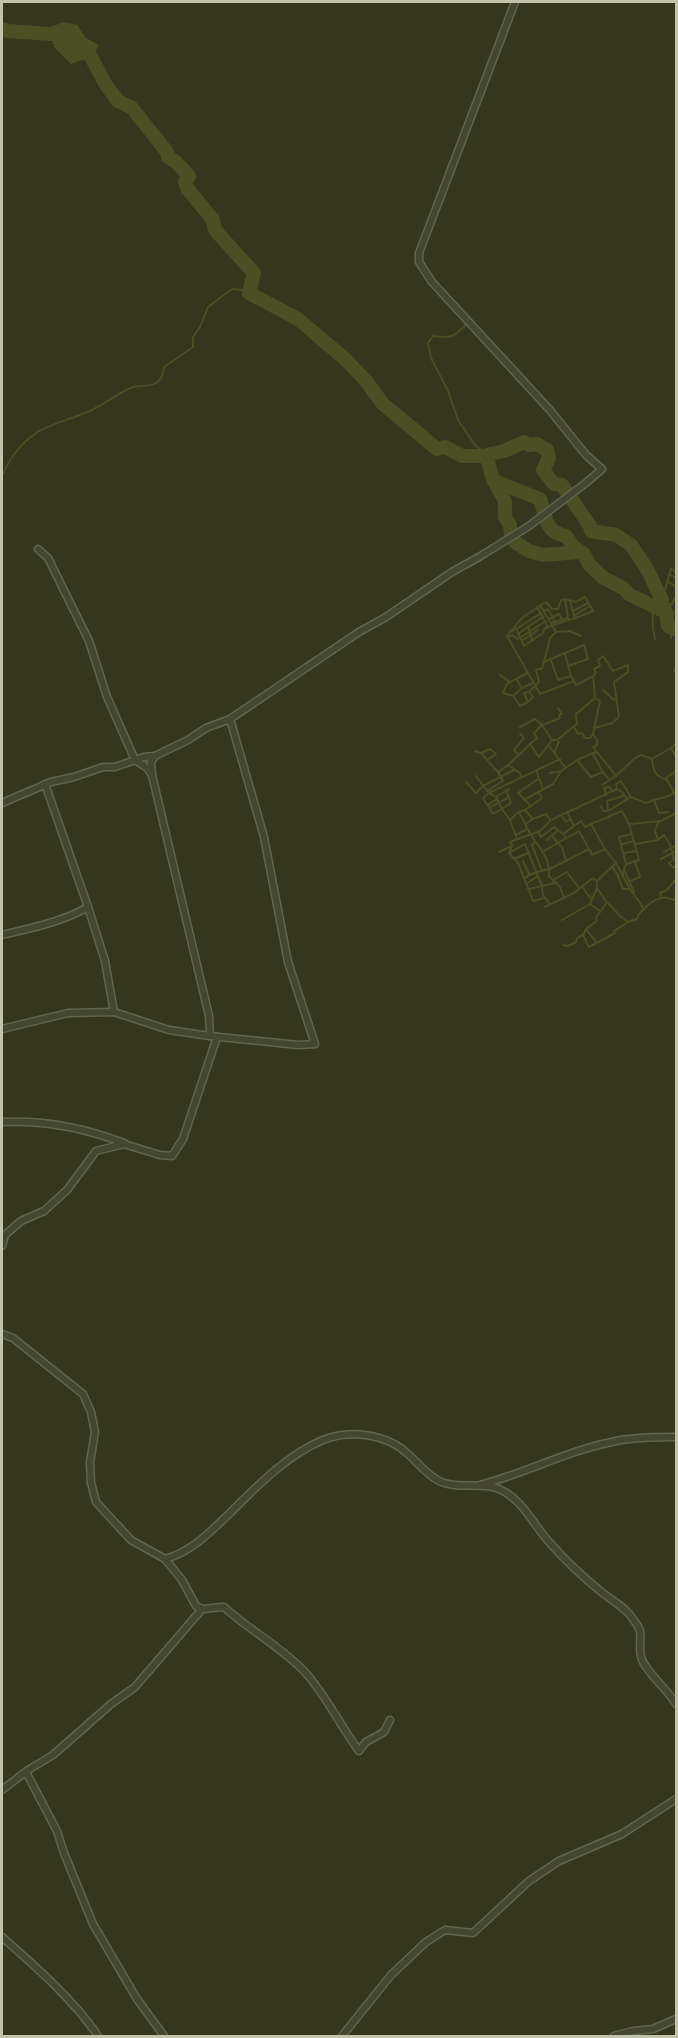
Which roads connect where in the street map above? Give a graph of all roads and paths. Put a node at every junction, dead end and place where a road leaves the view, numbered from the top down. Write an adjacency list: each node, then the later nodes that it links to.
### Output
1 (515, 2): 3 (street)
2 (38, 549): 5 (street)
3 (230, 718): 4 (street); 13 (street)
4 (155, 756): 5 (street); 6 (street)
5 (135, 760): 6 (street); 7 (street)
6 (152, 775): 13 (street)
7 (45, 784): 8 (street); 9 (street)
8 (2, 802)
9 (88, 907): 10 (street); 11 (street)
10 (2, 935)
11 (114, 1012): 12 (street); 13 (street)
12 (2, 1029)
13 (213, 1037): 15 (street)
14 (2, 1122): 15 (street)
15 (124, 1144): 16 (street)
16 (2, 1246)
17 (2, 1334): 20 (street)
18 (676, 1437): 19 (street)
19 (473, 1486): 20 (street); 22 (street)
20 (165, 1559): 21 (street)
21 (202, 1609): 23 (street); 24 (street)
22 (676, 1704)
23 (390, 1720)
24 (26, 1772): 25 (street); 30 (street)
25 (2, 1790)
26 (676, 1799): 31 (street)
27 (2, 1937): 29 (street)
28 (676, 2019): 32 (street)
29 (98, 2037)
30 (164, 2037)
31 (342, 2037)
32 (614, 2037)

